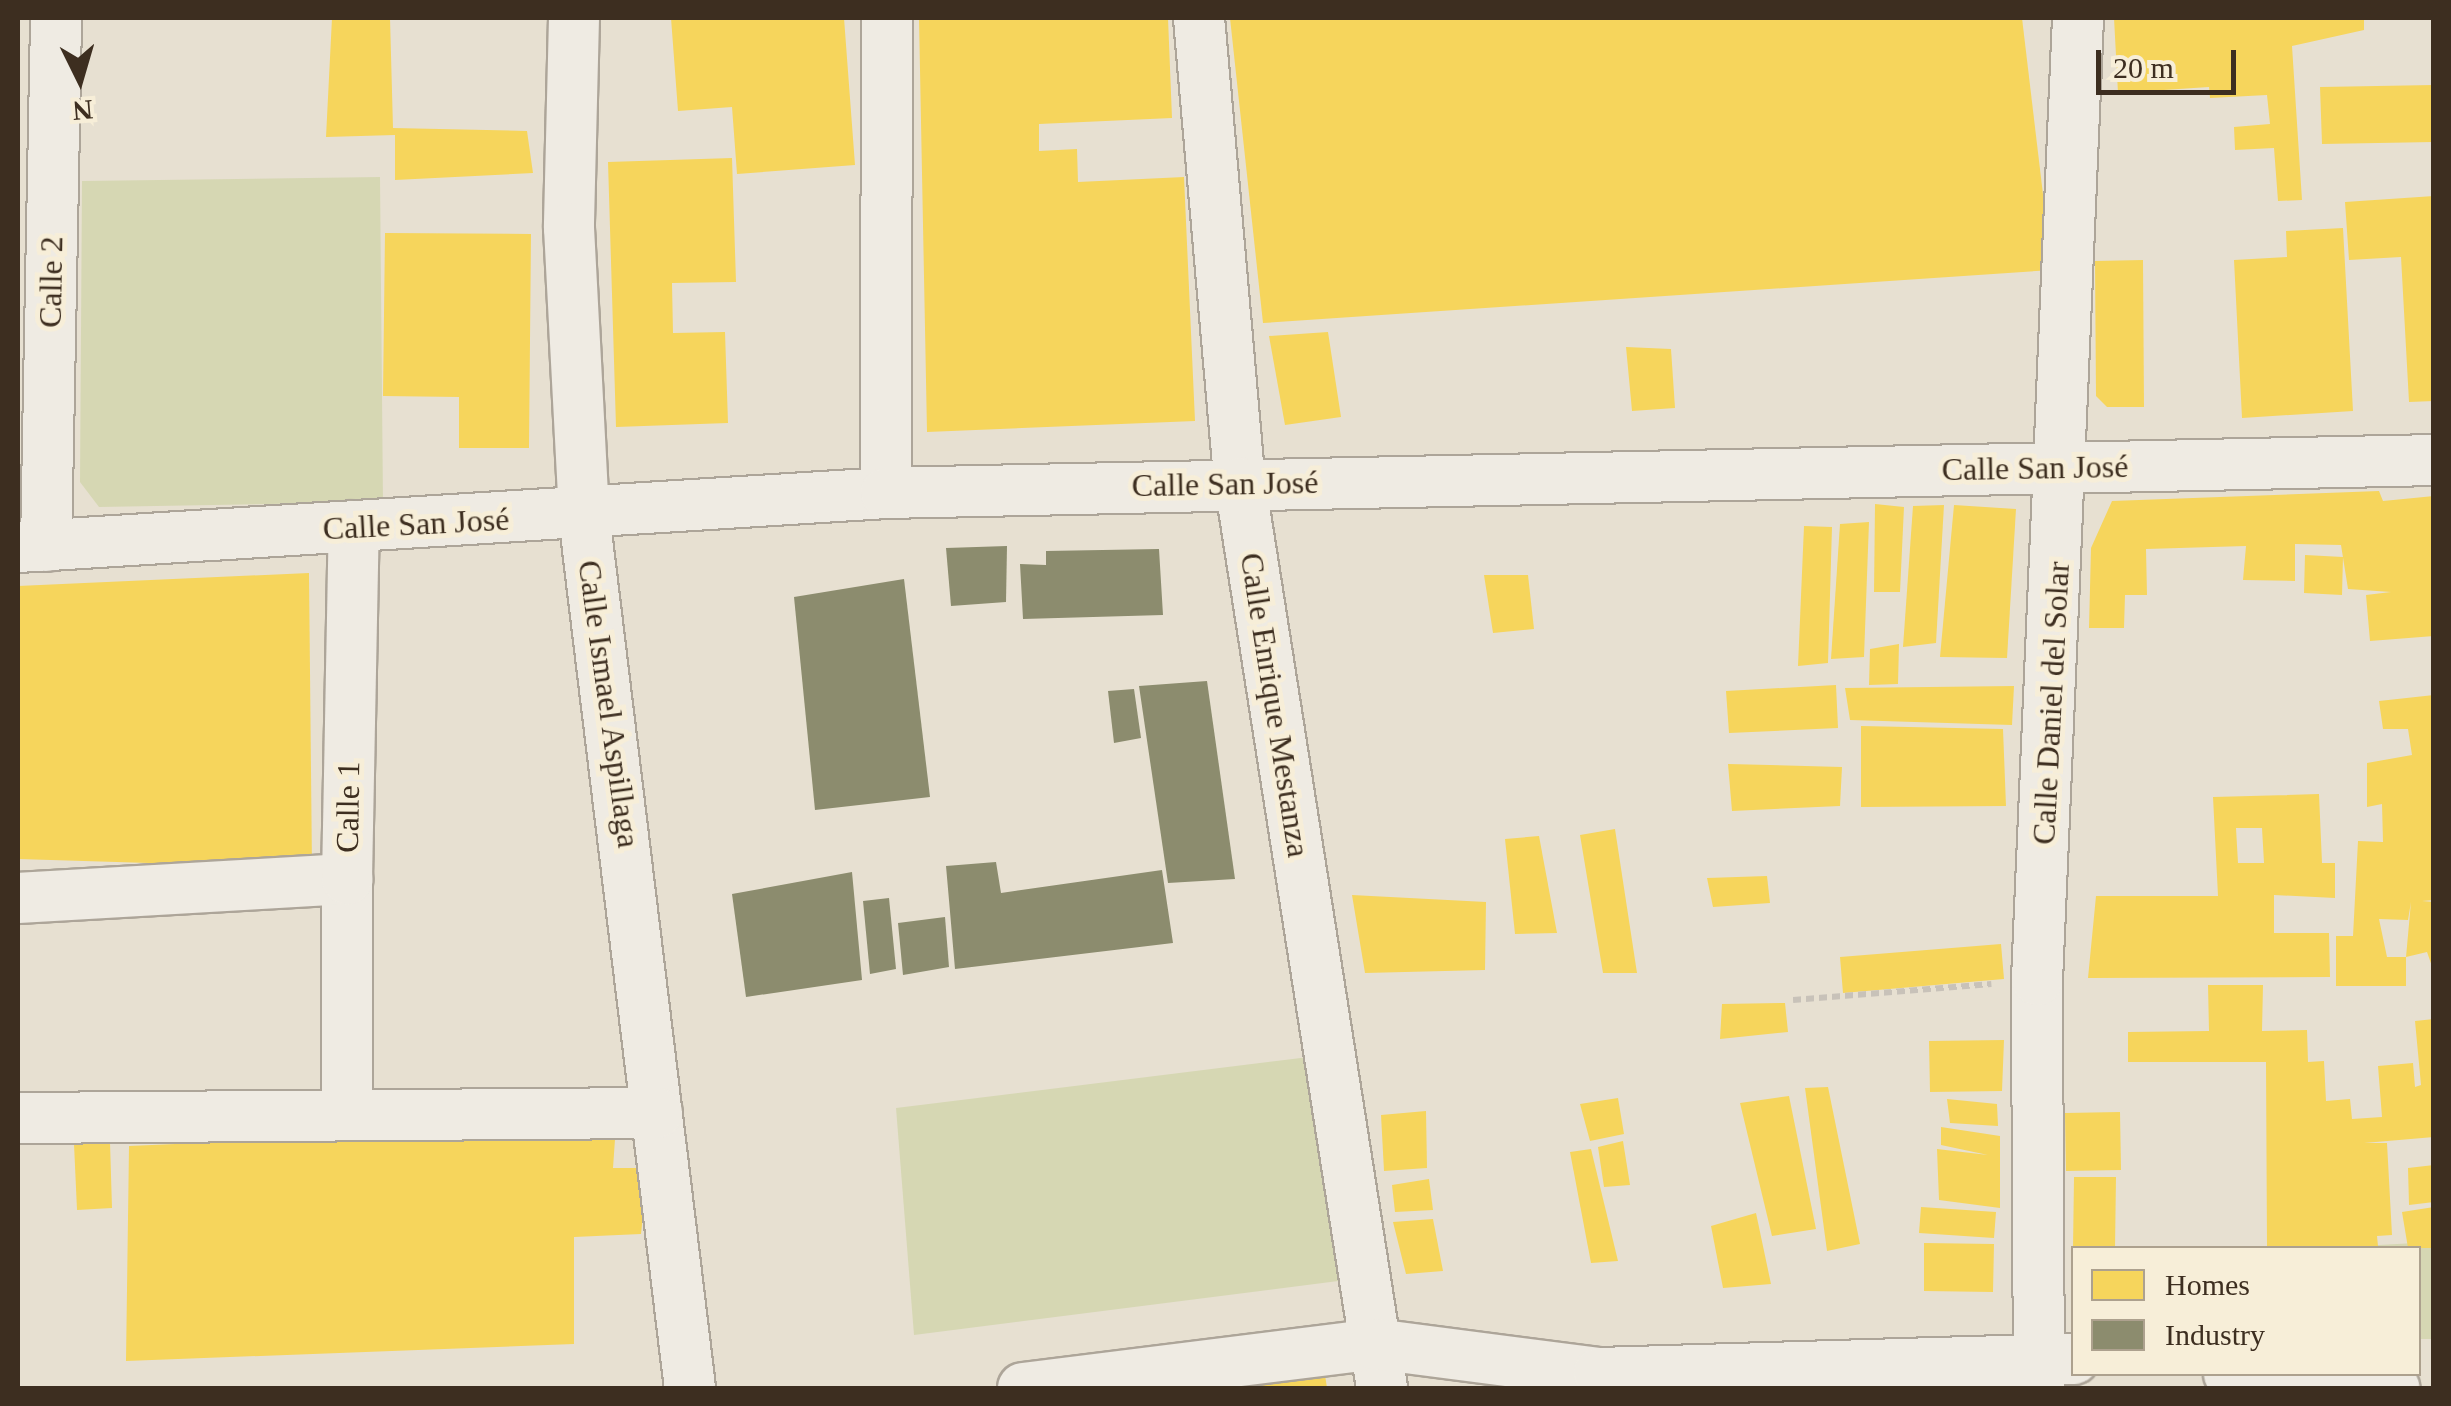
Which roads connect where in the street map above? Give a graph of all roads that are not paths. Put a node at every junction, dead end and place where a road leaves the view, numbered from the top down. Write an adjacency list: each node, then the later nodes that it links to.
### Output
1 (56, 18): 12 (street, Calle 2)
2 (574, 18): 10 (street, Calle Ismael Aspillaga)
3 (887, 18): 9 (street)
4 (1199, 18): 8 (street, Calle Enrique Mestanza)
5 (2078, 18): 7 (street, Calle Daniel del Solar)
6 (2434, 460): 7 (street, Calle San José)
7 (2063, 467): 8 (street, Calle San José); 19 (street, Calle Daniel del Solar)
8 (1240, 483): 9 (street, Calle San José); 18 (street, Calle Enrique Mestanza)
9 (886, 493): 10 (street, Calle San José)
10 (584, 516): 11 (street, Calle San José); 16 (street, Calle Ismael Aspillaga)
11 (354, 526): 12 (street, Calle San José); 13 (street, Calle 1)
12 (32, 547)
13 (347, 878): 14 (street, Calle 1); 15 (street)
14 (18, 898)
15 (347, 1109): 16 (street); 17 (street)
16 (658, 1113): 21 (street, Calle Ismael Aspillaga)
17 (18, 1118)
18 (1378, 1366): 19 (street); 22 (street)
19 (2052, 1368)
20 (2253, 1376): 23 (street)
21 (690, 1388)
22 (1023, 1388)
23 (2394, 1388)

